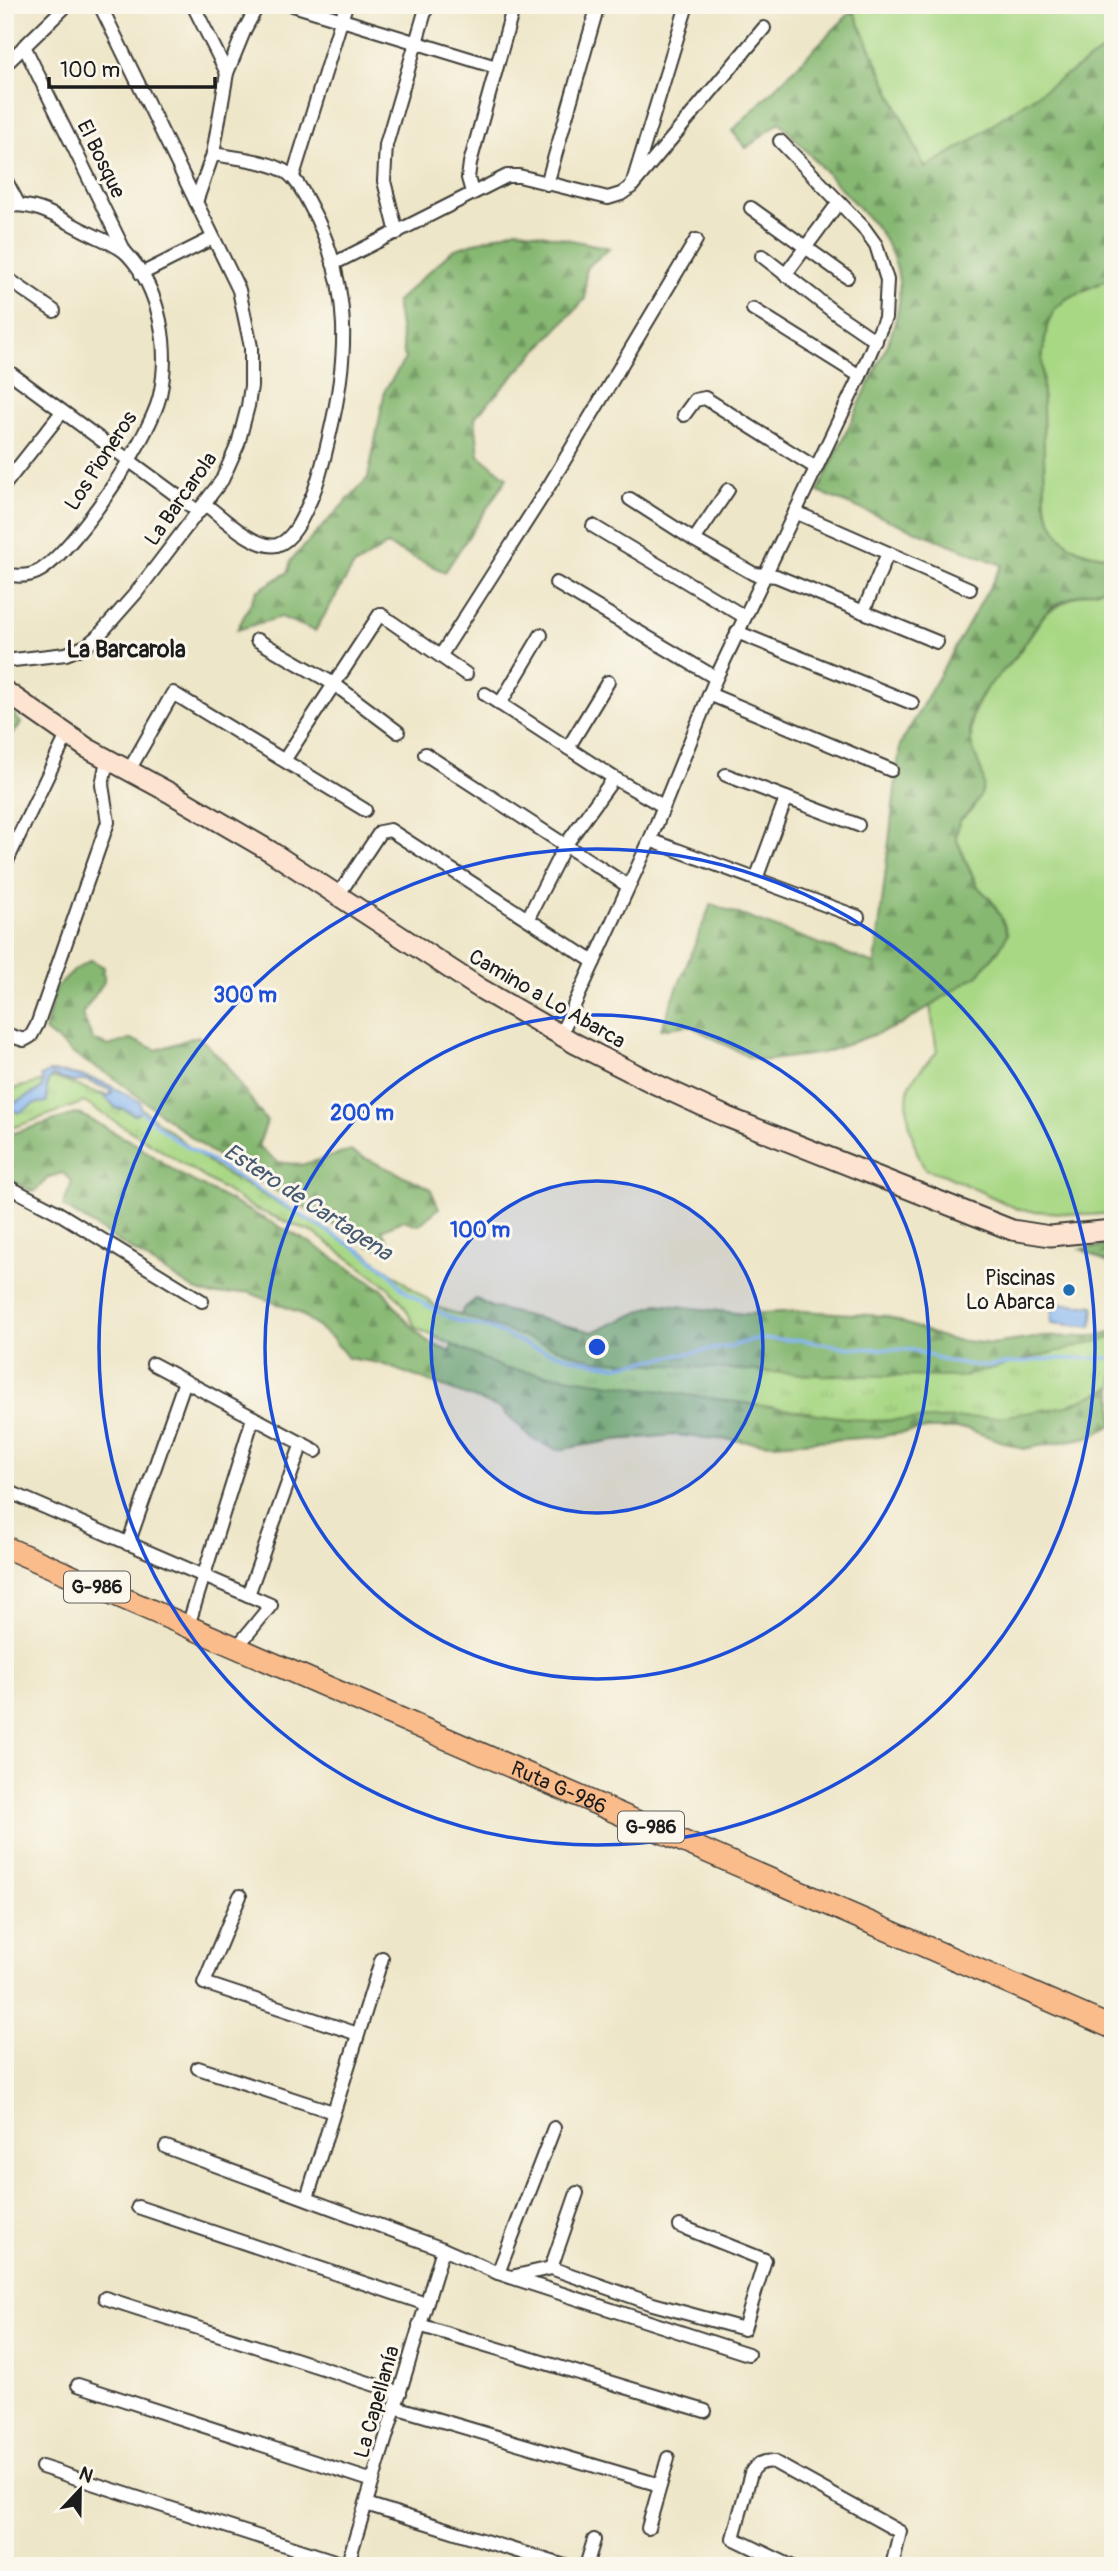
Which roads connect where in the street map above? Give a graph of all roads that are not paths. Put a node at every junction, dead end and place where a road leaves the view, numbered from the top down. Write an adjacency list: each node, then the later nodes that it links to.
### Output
1 (67, 5): 14 (street)
2 (100, 5): 25 (street, La Barcarola)
3 (193, 5): 17 (street)
4 (258, 5): 17 (street)
5 (293, 5): 11 (street)
6 (346, 5): 11 (street)
7 (427, 5): 13 (street)
8 (514, 5): 16 (street)
9 (598, 5): 22 (street)
10 (687, 5): 23 (street)
11 (342, 20): 13 (street); 20 (street)
12 (764, 28): 23 (street)
13 (416, 43): 16 (street); 29 (street)
14 (24, 46): 15 (street); 33 (street, El Bosque)
15 (5, 65)
16 (496, 67): 24 (street)
17 (228, 73): 19 (street)
18 (780, 141): 26 (street)
19 (213, 154): 20 (street); 25 (street)
20 (293, 176): 35 (street)
21 (5, 179): 27 (street)
22 (547, 184): 23 (street); 24 (street)
23 (631, 187)
24 (472, 192): 29 (street)
25 (196, 202): 30 (street, La Barcarola)
26 (839, 202): 32 (street); 42 (street)
27 (12, 205): 33 (street, Los Pioneros)
28 (751, 208): 32 (street)
29 (397, 233): 35 (street)
30 (213, 238): 36 (street); 52 (street, La Barcarola)
31 (696, 240): 67 (street)
32 (806, 247): 37 (street); 39 (street)
33 (125, 252): 36 (street, Los Pioneros)
34 (762, 256): 37 (street)
35 (333, 264): 52 (street)
36 (141, 274): 47 (street, Los Pioneros)
37 (785, 275): 42 (street)
38 (5, 277): 41 (street)
39 (847, 277)
40 (753, 309): 44 (street)
41 (54, 311)
42 (876, 341): 44 (street)
43 (5, 369): 45 (street)
44 (860, 376): 48 (street)
45 (62, 412): 47 (street); 49 (street)
46 (684, 415): 48 (street)
47 (130, 461): 52 (street); 57 (street, Los Pioneros)
48 (816, 468): 53 (street)
49 (7, 479)
50 (727, 490): 55 (street)
51 (629, 499): 55 (street)
52 (202, 508): 68 (street, La Barcarola)
53 (795, 512): 56 (street); 58 (street)
54 (593, 526): 62 (street)
55 (694, 540): 58 (street)
56 (888, 553): 60 (street); 61 (street)
57 (5, 574)
58 (765, 575): 61 (street); 62 (street)
59 (556, 583): 70 (street)
60 (970, 589)
61 (863, 612): 66 (street)
62 (745, 617): 63 (street)
63 (737, 632): 70 (street); 76 (street)
64 (541, 635): 77 (street)
65 (257, 640): 72 (street)
66 (937, 642)
67 (441, 655): 69 (street); 72 (street)
68 (5, 661)
69 (466, 674)
70 (716, 678): 74 (street)
71 (608, 682): 80 (street)
72 (334, 684): 78 (street); 82 (street)
73 (485, 694): 77 (street)
74 (709, 694): 84 (street); 89 (street)
75 (8, 700): 79 (main road, Camino a Lo Abarca)
76 (912, 703)
77 (500, 704): 80 (street)
78 (398, 732)
79 (67, 735): 83 (main road, Camino a Lo Abarca); 94 (street)
80 (568, 748): 87 (street)
81 (425, 754): 93 (street)
82 (285, 759): 85 (street); 90 (street)
83 (107, 760): 85 (main road, Camino a Lo Abarca); 101 (street)
84 (891, 770)
85 (128, 772): 97 (main road, Camino a Lo Abarca)
86 (726, 775): 88 (street)
87 (614, 778): 89 (street); 93 (street)
88 (786, 798): 91 (street); 95 (street)
89 (663, 806): 92 (street)
90 (365, 810)
91 (858, 825)
92 (650, 840): 95 (street); 96 (street)
93 (564, 846): 96 (street); 99 (street)
94 (5, 865)
95 (756, 879): 98 (street)
96 (628, 886): 100 (street)
97 (339, 894): 99 (street); 102 (main road, Camino a Lo Abarca)
98 (858, 917)
99 (528, 919): 100 (street)
100 (594, 962): 102 (street)
101 (5, 1034)
102 (560, 1036): 104 (main road, Camino a Lo Abarca)
103 (5, 1185): 105 (street)
104 (1113, 1230)
105 (202, 1301)
106 (153, 1364): 107 (street)
107 (185, 1381): 108 (street); 112 (street)
108 (253, 1418): 109 (street); 114 (street)
109 (302, 1443): 110 (street); 115 (street)
110 (316, 1451)
111 (5, 1490): 112 (street)
112 (128, 1544): 114 (street)
113 (5, 1548): 116 (main road, Ruta G-986 / G-986)
114 (204, 1577): 115 (street); 116 (street)
115 (248, 1595): 117 (street)
116 (188, 1626): 117 (main road, Ruta G-986 / G-986)
117 (237, 1647): 120 (main road, Ruta G-986 / G-986)
118 (240, 1896): 121 (street)
119 (382, 1958): 121 (street)
120 (1113, 2028)
121 (358, 2034): 123 (street)
122 (198, 2068): 123 (street)
123 (333, 2112): 127 (street)
124 (554, 2127): 132 (street)
125 (166, 2147): 127 (street)
126 (577, 2193): 131 (street)
127 (307, 2198): 130 (street)
128 (138, 2207): 134 (street)
129 (680, 2226): 136 (street)
130 (443, 2249): 132 (street); 134 (street, La Capellanía)
131 (551, 2268): 132 (street); 136 (street)
132 (504, 2275): 136 (street)
133 (105, 2298): 138 (street)
134 (426, 2304): 135 (street, La Capellanía)
135 (419, 2325): 138 (street, La Capellanía); 140 (street)
136 (744, 2329)
137 (78, 2385): 143 (street)
138 (400, 2393): 139 (street, La Capellanía)
139 (396, 2407): 143 (street, La Capellanía); 144 (street)
140 (705, 2412)
141 (668, 2458): 144 (street)
142 (42, 2467): 148 (street)
143 (373, 2481): 145 (street, La Capellanía)
144 (660, 2485): 146 (street)
145 (366, 2504): 148 (street, La Capellanía); 149 (street)
146 (648, 2528)
147 (594, 2540): 150 (street)
148 (347, 2566)
149 (565, 2566)
150 (586, 2566)
151 (791, 2566): 152 (street)
152 (892, 2566)

